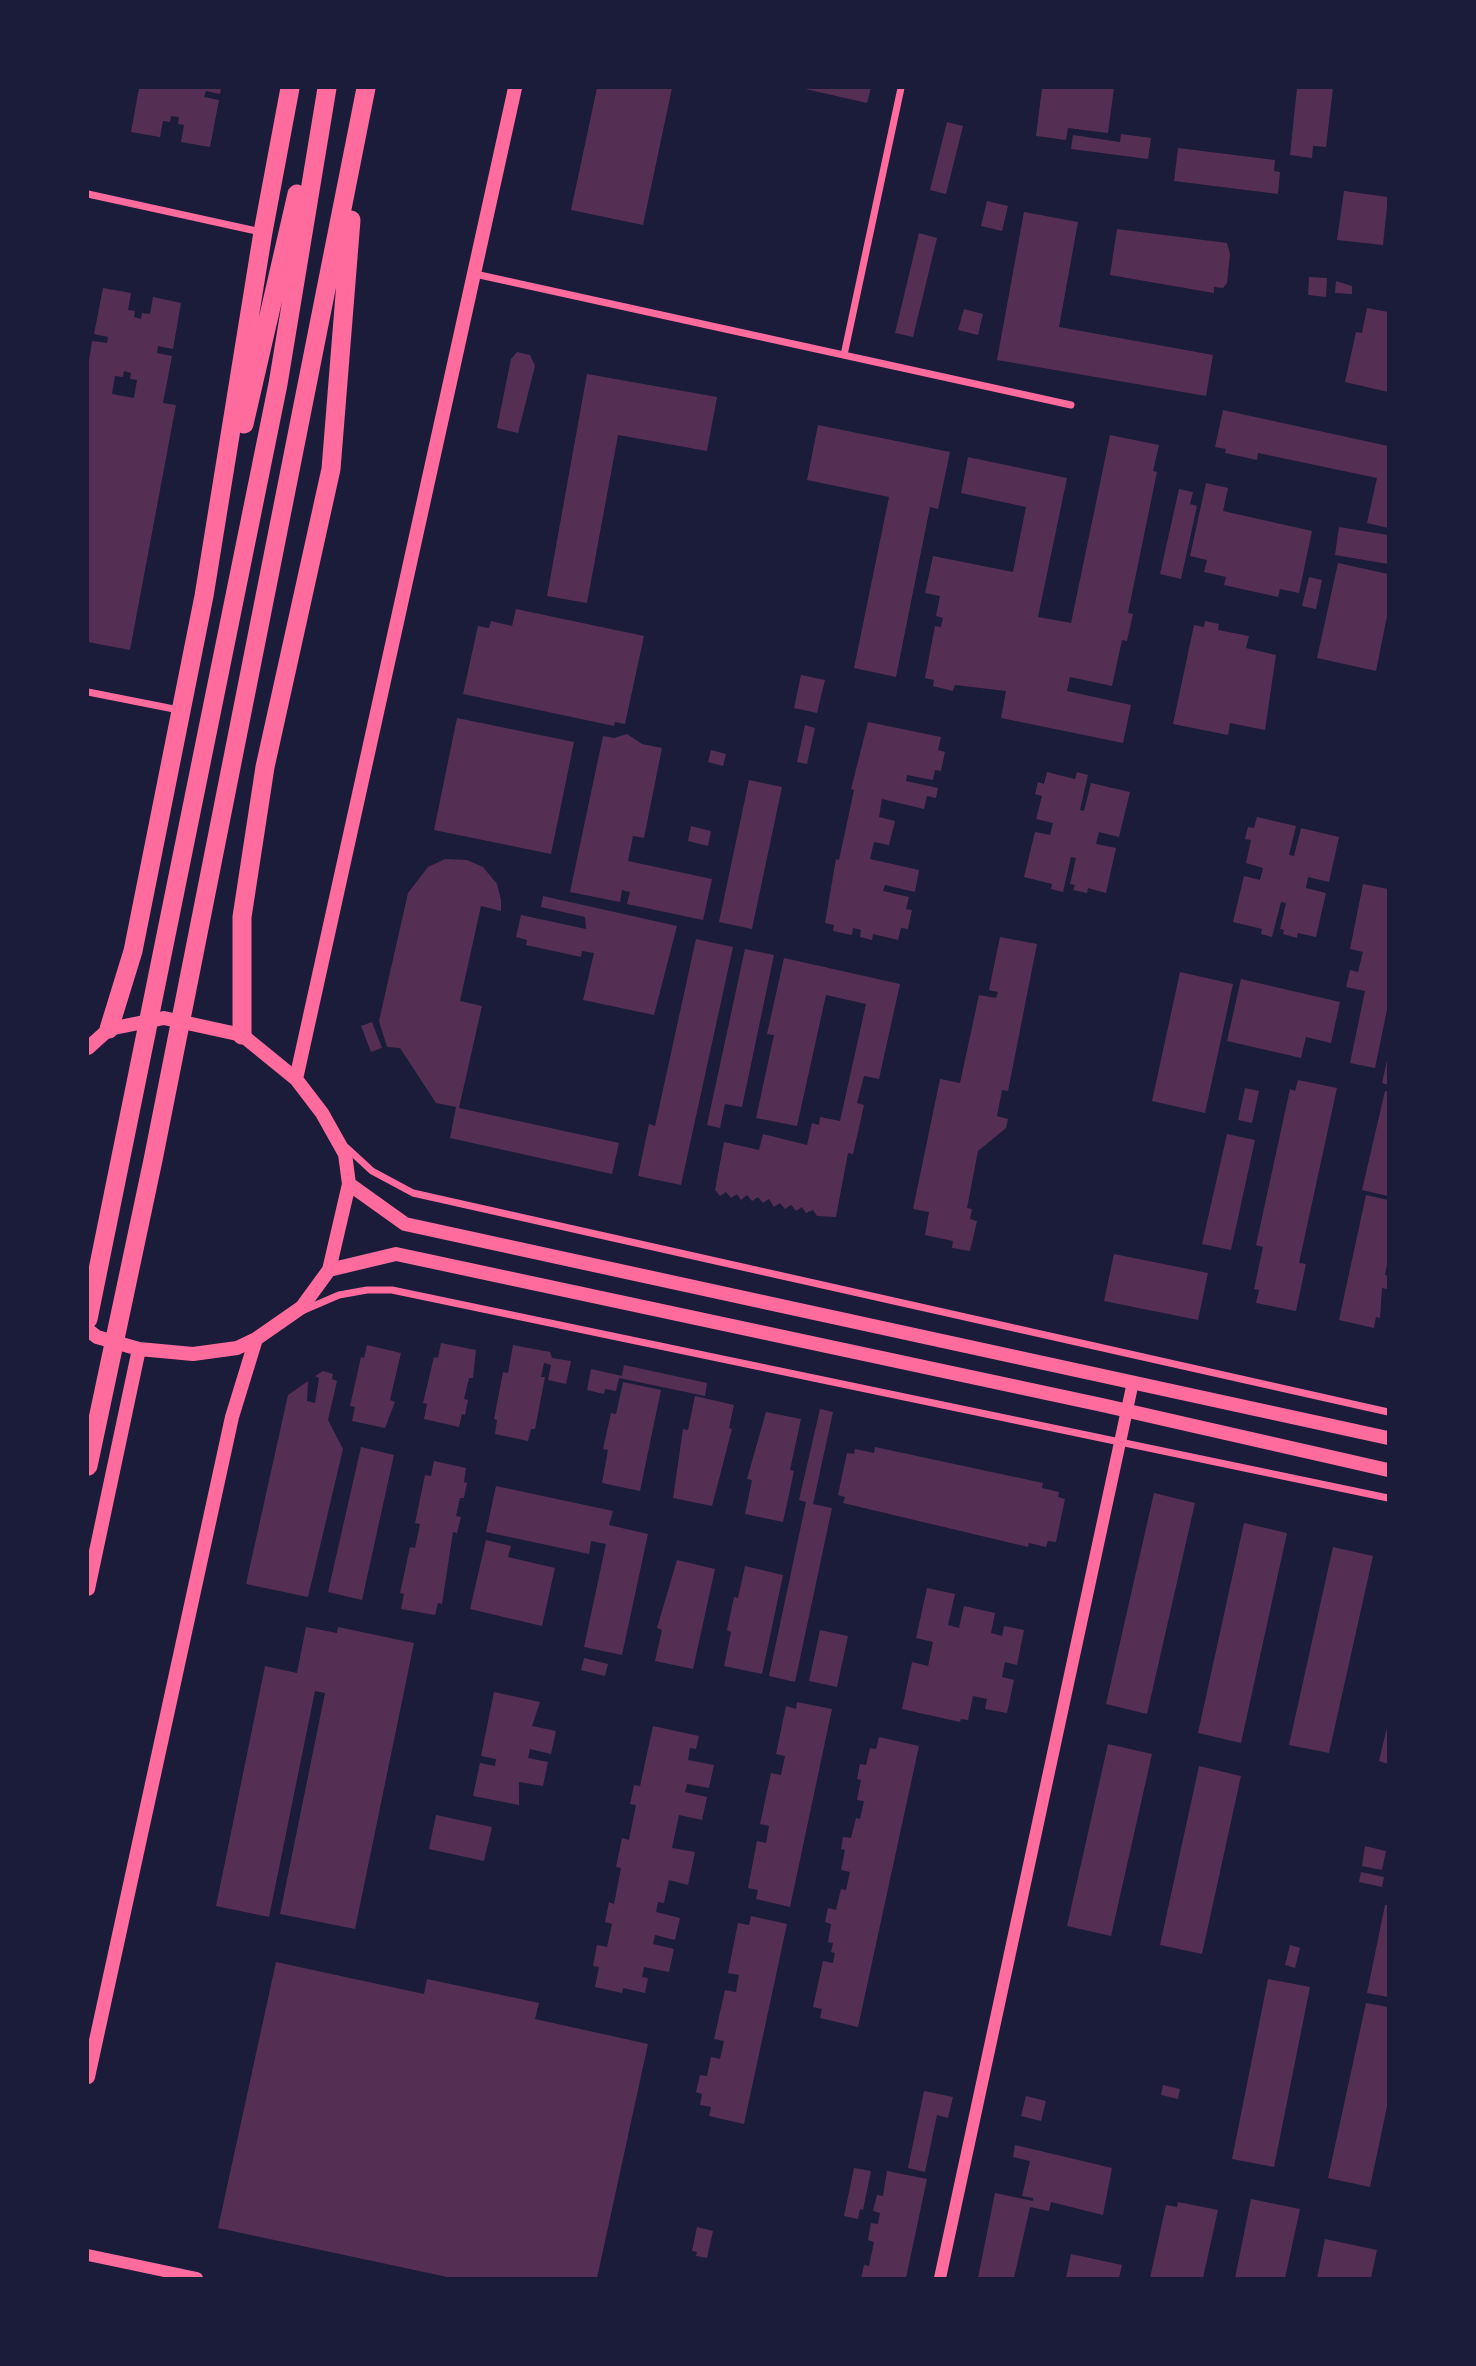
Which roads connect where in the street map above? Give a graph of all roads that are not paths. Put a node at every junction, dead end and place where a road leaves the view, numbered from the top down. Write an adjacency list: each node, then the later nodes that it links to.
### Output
1 (290, 88): 8 (highway)
2 (324, 88): 12 (highway); 22 (highway)
3 (366, 88): 6 (highway)
4 (515, 88): 9 (main road)
5 (901, 88): 10 (street)
6 (360, 118): 16 (highway); 32 (highway)
7 (88, 194): 8 (street)
8 (263, 232): 12 (highway)
9 (475, 274): 10 (street); 18 (main road)
10 (844, 355): 11 (street)
11 (1071, 405)
12 (204, 596): 14 (highway)
13 (88, 692): 14 (street)
14 (180, 711): 15 (highway)
15 (108, 1030): 16 (main road); 17 (main road)
16 (242, 1035): 18 (main road)
17 (88, 1048)
18 (296, 1079): 19 (main road)
19 (330, 1127): 20 (main road); 29 (street)
20 (349, 1184): 21 (main road); 27 (main road)
21 (329, 1270): 23 (main road); 28 (main road)
22 (88, 1319)
23 (284, 1320): 25 (main road); 31 (street)
24 (88, 1330): 26 (main road)
25 (256, 1339): 26 (main road); 36 (main road)
26 (139, 1349): 35 (main road)
27 (1133, 1382): 28 (street); 30 (main road)
28 (1126, 1410): 31 (street); 33 (main road)
29 (1388, 1412)
30 (1388, 1438)
31 (1119, 1444): 34 (street); 39 (street)
32 (88, 1466)
33 (1388, 1470)
34 (1388, 1498)
35 (88, 1589)
36 (88, 2077)
37 (88, 2255): 38 (street)
38 (197, 2278)
39 (940, 2278)

